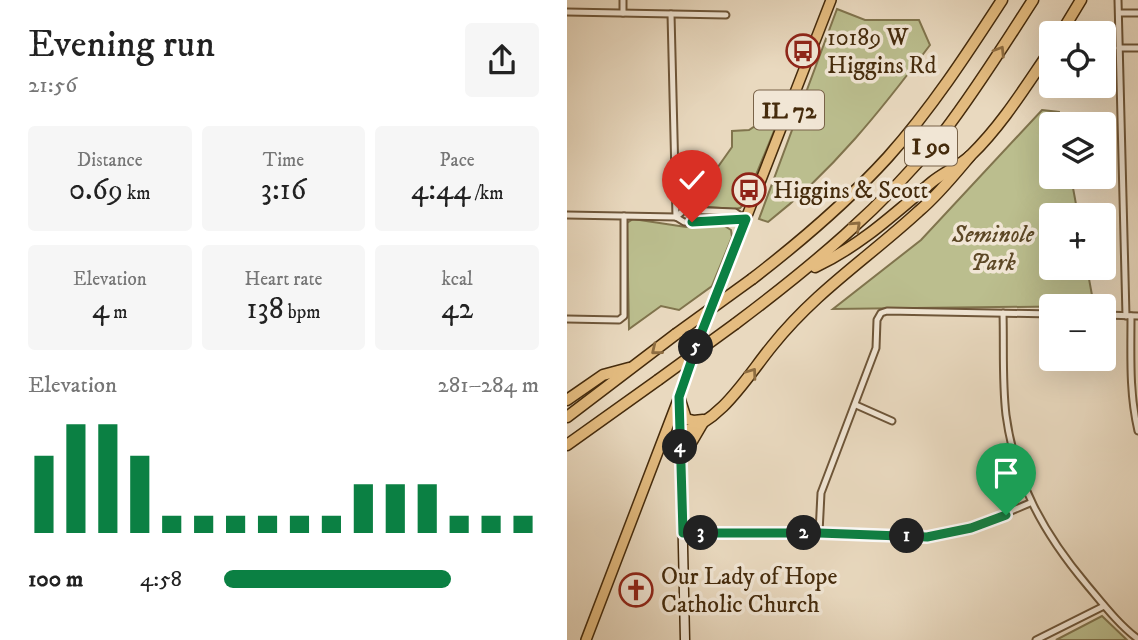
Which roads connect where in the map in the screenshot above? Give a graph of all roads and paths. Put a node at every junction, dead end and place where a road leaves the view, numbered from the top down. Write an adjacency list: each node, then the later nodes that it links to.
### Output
1 (623, 0): 8 (street)
2 (831, 0): 21 (main road, IL 72)
3 (1002, 0): 27 (highway, I 90, one-way to 27, bridge)
4 (1033, 0): 22 (highway, I 90, one-way to 4)
5 (1081, 0): 13 (highway)
6 (1118, 0): 9 (street)
7 (567, 12): 8 (street)
8 (623, 13): 11 (street)
9 (1119, 13): 10 (street); 14 (street)
10 (1138, 13)
11 (671, 14): 12 (street); 20 (street)
12 (726, 15)
13 (1068, 21)
14 (1119, 48): 15 (street); 25 (street)
15 (1138, 48)
16 (1039, 67): 17 (highway, I 90)
17 (970, 156): 22 (highway, I 90); 32 (highway, one-way to 17)
18 (567, 215): 19 (street)
19 (624, 216): 20 (street); 26 (street)
20 (676, 217): 21 (street); 21 (street)
21 (746, 219): 28 (main road, IL 72)
22 (805, 271): 37 (highway, I 90, bridge)
23 (1003, 313): 24 (street); 30 (street); 39 (street)
24 (1039, 314)
25 (1132, 316): 34 (street)
26 (567, 319)
27 (636, 366): 29 (highway); 31 (highway, I 90)
28 (679, 397): 32 (highway); 35 (main road); 36 (main road, IL 72)
29 (567, 400)
30 (856, 405): 33 (street); 41 (street)
31 (567, 416)
32 (703, 420): 35 (highway); 38 (highway)
33 (893, 421)
34 (1138, 431)
35 (680, 433): 36 (main road); 38 (main road)
36 (665, 436): 44 (main road, IL 72)
37 (568, 445)
38 (681, 460): 40 (main road)
39 (1030, 503): 41 (street); 42 (street)
40 (683, 533): 41 (street); 45 (main road)
41 (819, 533)
42 (1104, 606): 43 (street); 46 (street)
43 (1138, 639)
44 (586, 640)
45 (685, 640)
46 (1037, 640)

